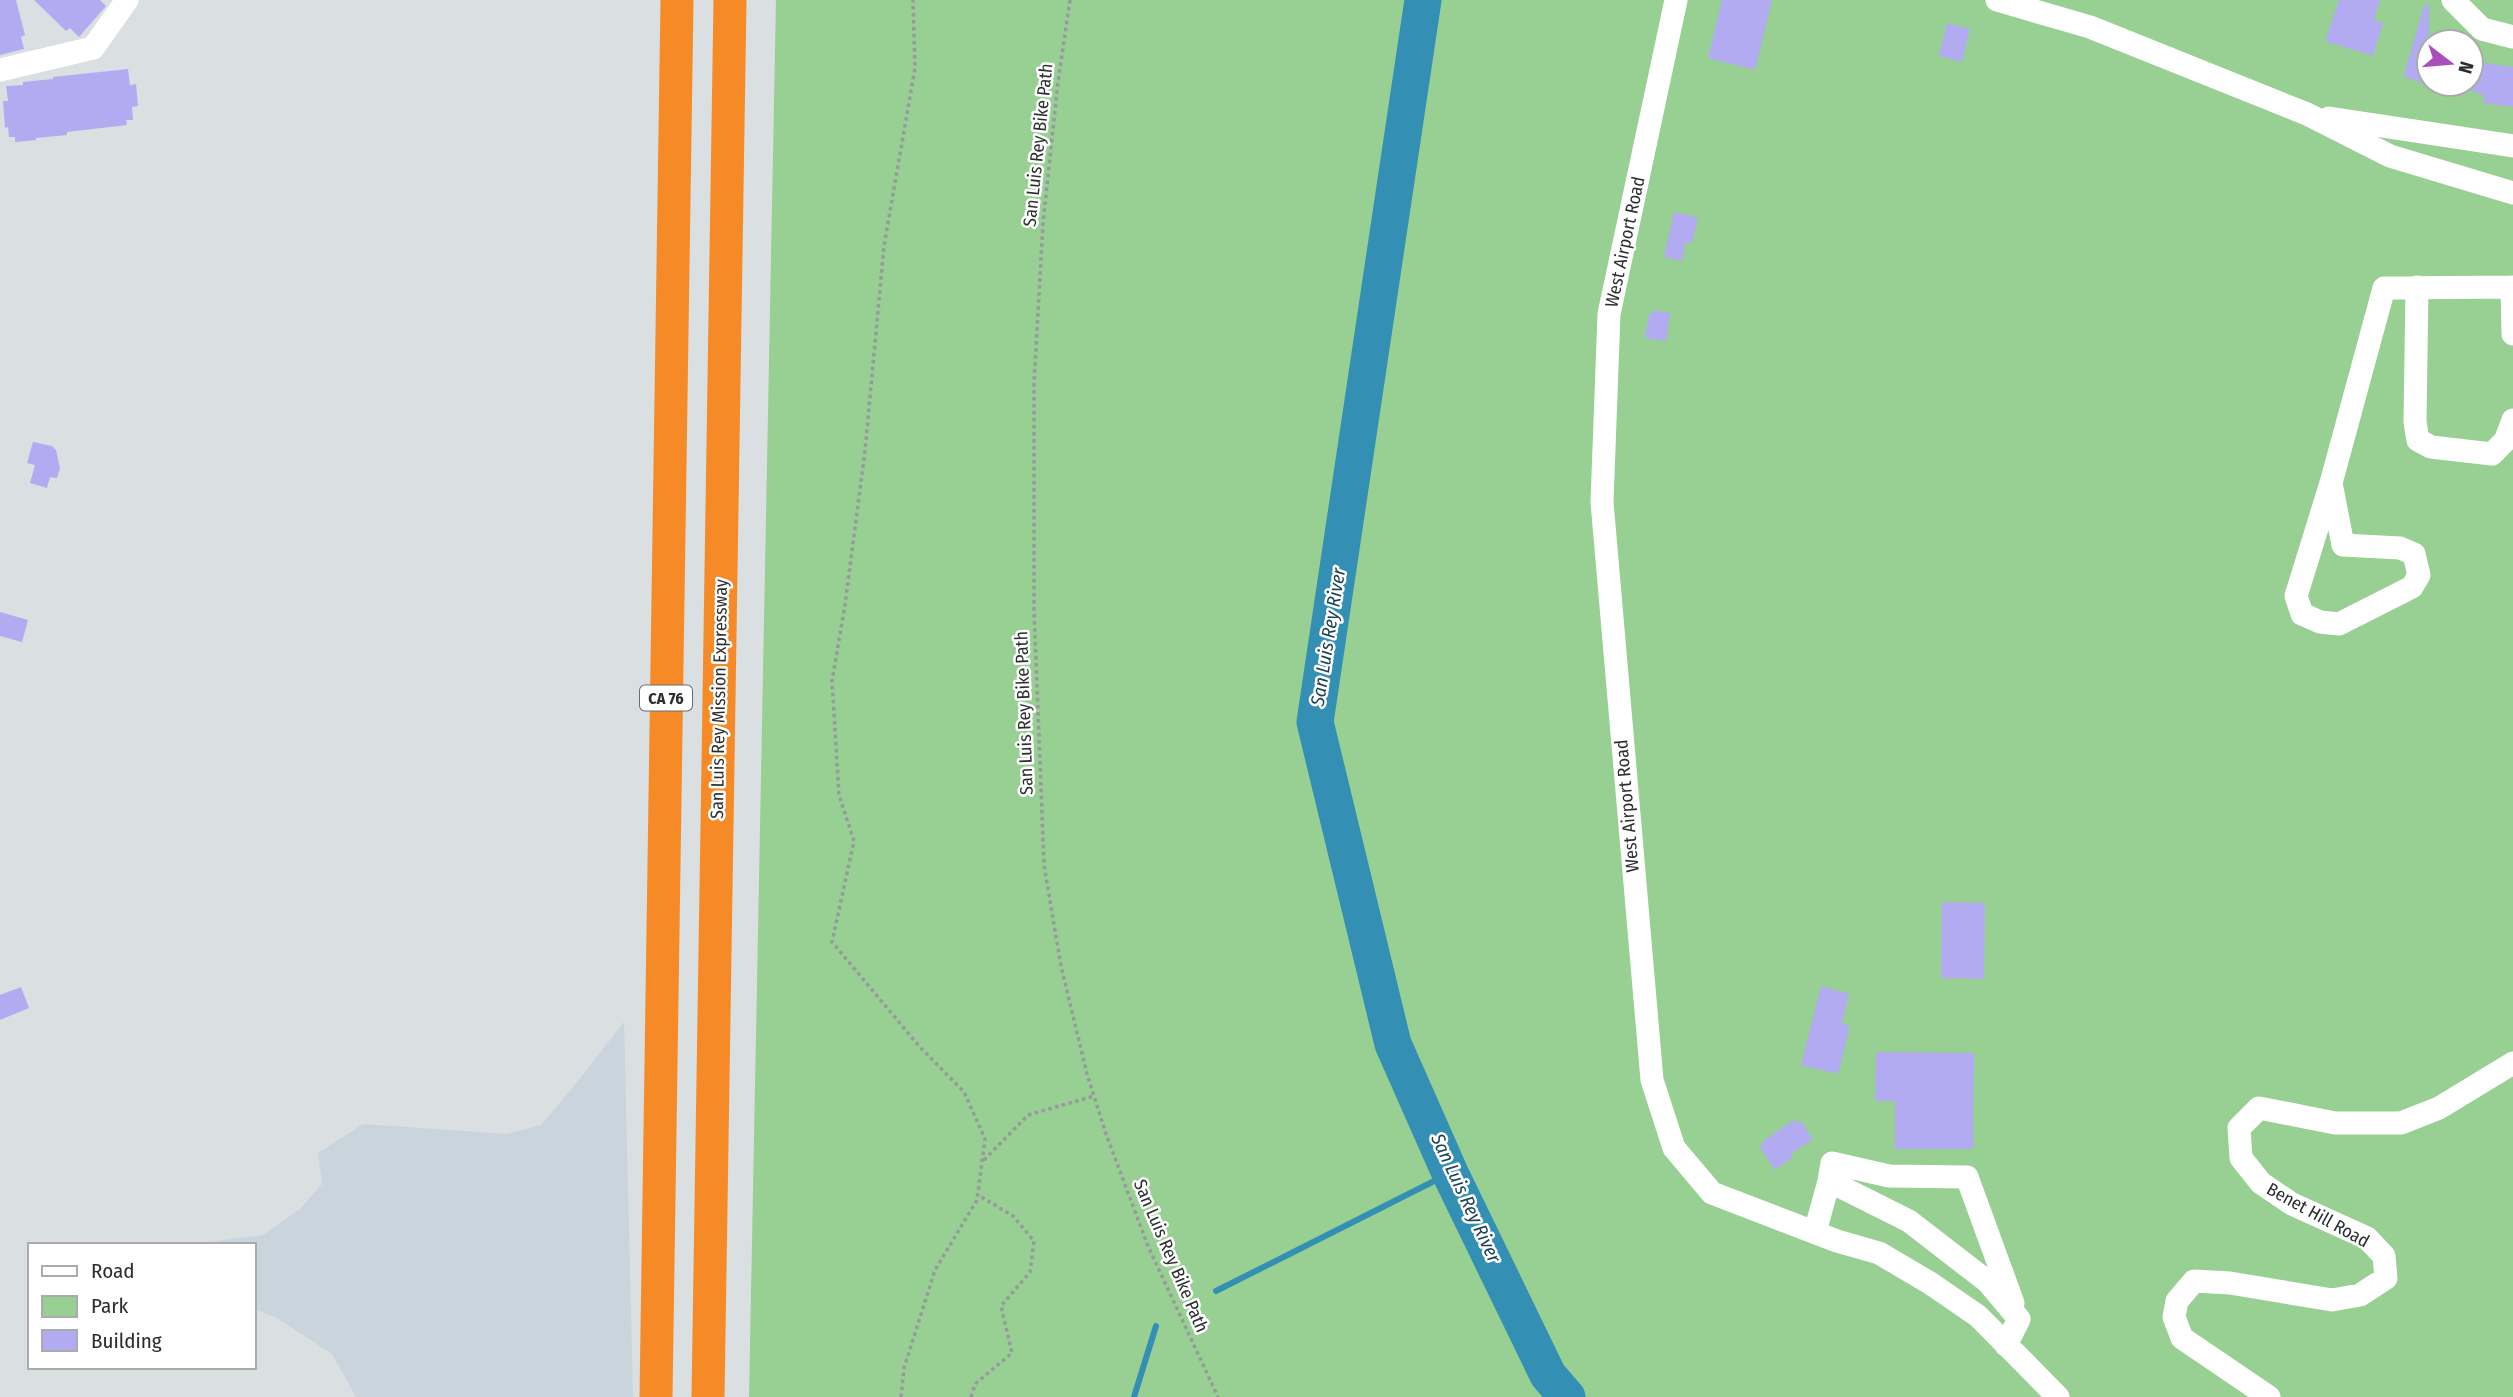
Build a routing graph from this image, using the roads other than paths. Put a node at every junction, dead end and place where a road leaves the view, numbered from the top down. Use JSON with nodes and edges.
{"nodes":[{"id":1,"x":127,"y":0,"type":"edge"},
{"id":2,"x":677,"y":0,"type":"edge"},
{"id":3,"x":730,"y":0,"type":"edge"},
{"id":4,"x":1676,"y":0,"type":"edge"},
{"id":5,"x":1997,"y":0,"type":"edge"},
{"id":6,"x":2453,"y":0,"type":"edge"},
{"id":7,"x":2022,"y":4,"type":"edge"},
{"id":8,"x":2513,"y":20,"type":"edge"},
{"id":9,"x":2481,"y":28,"type":"edge"},
{"id":10,"x":2485,"y":28,"type":"edge"},
{"id":11,"x":2485,"y":30,"type":"edge"},
{"id":12,"x":2513,"y":37,"type":"edge"},
{"id":13,"x":0,"y":70,"type":"edge"},
{"id":14,"x":2307,"y":114,"type":"junction"},
{"id":15,"x":2513,"y":146,"type":"edge"},
{"id":16,"x":2513,"y":193,"type":"edge"},
{"id":17,"x":2417,"y":287,"type":"junction"},
{"id":18,"x":2513,"y":287,"type":"edge"},
{"id":19,"x":2513,"y":334,"type":"edge"},
{"id":20,"x":2513,"y":420,"type":"edge"},
{"id":21,"x":2331,"y":483,"type":"junction"},
{"id":22,"x":2513,"y":1063,"type":"edge"},
{"id":23,"x":1829,"y":1181,"type":"junction"},
{"id":24,"x":1815,"y":1232,"type":"junction"},
{"id":25,"x":2019,"y":1319,"type":"junction"},
{"id":26,"x":2006,"y":1345,"type":"junction"},
{"id":27,"x":656,"y":1397,"type":"edge"},
{"id":28,"x":708,"y":1397,"type":"edge"},
{"id":29,"x":2058,"y":1397,"type":"edge"},
{"id":30,"x":2269,"y":1397,"type":"edge"}],
"edges":[{"from":1,"to":13,"type":"street"},
{"from":2,"to":27,"type":"highway","number":"CA 76"},
{"from":3,"to":28,"type":"highway","name":"San Luis Rey Mission Expressway"},
{"from":4,"to":24,"type":"street","name":"West Airport Road"},
{"from":5,"to":7,"type":"street"},
{"from":6,"to":9,"type":"street"},
{"from":7,"to":14,"type":"street"},
{"from":8,"to":10,"type":"street"},
{"from":11,"to":12,"type":"street"},
{"from":14,"to":15,"type":"street"},
{"from":14,"to":16,"type":"street"},
{"from":17,"to":18,"type":"street"},
{"from":17,"to":20,"type":"street"},
{"from":17,"to":21,"type":"street"},
{"from":18,"to":19,"type":"street"},
{"from":21,"to":21,"type":"street"},
{"from":22,"to":30,"type":"street","name":"Benet Hill Road"},
{"from":23,"to":24,"type":"street"},
{"from":23,"to":25,"type":"street"},
{"from":23,"to":25,"type":"street"},
{"from":24,"to":26,"type":"street","name":"West Airport Road"},
{"from":25,"to":26,"type":"street"},
{"from":26,"to":29,"type":"street","name":"West Airport Road"}]}
